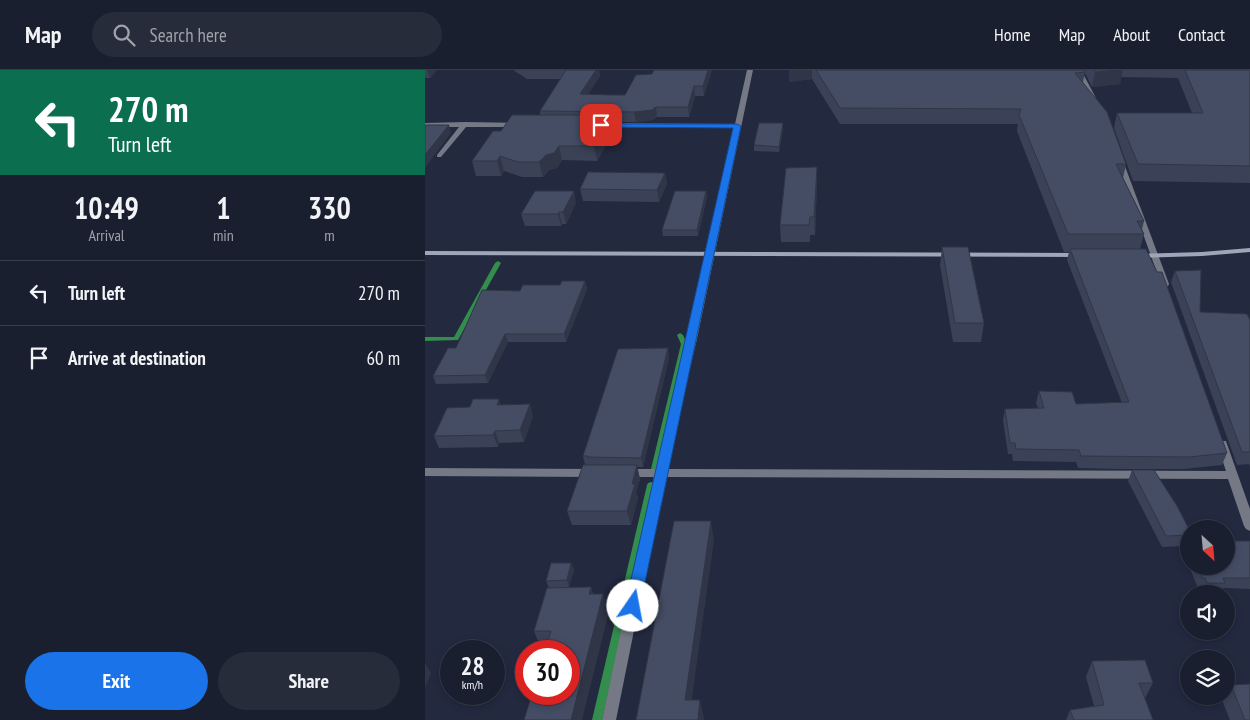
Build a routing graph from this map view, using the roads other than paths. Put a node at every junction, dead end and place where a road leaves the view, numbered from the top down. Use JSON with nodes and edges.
{"nodes":[{"id":1,"x":750,"y":70,"type":"edge"},
{"id":2,"x":1078,"y":70,"type":"edge"},
{"id":3,"x":1095,"y":102,"type":"edge"},
{"id":4,"x":465,"y":124,"type":"junction"},
{"id":5,"x":425,"y":125,"type":"edge"},
{"id":6,"x":523,"y":125,"type":"edge"},
{"id":7,"x":591,"y":125,"type":"edge"},
{"id":8,"x":737,"y":126,"type":"junction"},
{"id":9,"x":1118,"y":154,"type":"edge"},
{"id":10,"x":439,"y":156,"type":"dead end"},
{"id":11,"x":1250,"y":250,"type":"edge"},
{"id":12,"x":425,"y":253,"type":"edge"},
{"id":13,"x":709,"y":254,"type":"junction"},
{"id":14,"x":1085,"y":256,"type":"edge"},
{"id":15,"x":1125,"y":256,"type":"edge"},
{"id":16,"x":1155,"y":256,"type":"junction"},
{"id":17,"x":1168,"y":292,"type":"edge"},
{"id":18,"x":1220,"y":438,"type":"edge"},
{"id":19,"x":425,"y":472,"type":"edge"},
{"id":20,"x":660,"y":473,"type":"junction"},
{"id":21,"x":1232,"y":475,"type":"junction"},
{"id":22,"x":1250,"y":526,"type":"edge"},
{"id":23,"x":609,"y":720,"type":"edge"}],
"edges":[{"from":1,"to":8,"type":"street"},
{"from":2,"to":3,"type":"street"},
{"from":4,"to":5,"type":"street"},
{"from":4,"to":6,"type":"street"},
{"from":4,"to":10,"type":"street"},
{"from":7,"to":8,"type":"street"},
{"from":8,"to":13,"type":"street"},
{"from":9,"to":16,"type":"street"},
{"from":11,"to":16,"type":"street"},
{"from":12,"to":13,"type":"street"},
{"from":13,"to":14,"type":"street"},
{"from":13,"to":20,"type":"street"},
{"from":15,"to":16,"type":"street"},
{"from":16,"to":17,"type":"street"},
{"from":18,"to":21,"type":"street"},
{"from":19,"to":20,"type":"street"},
{"from":20,"to":21,"type":"street"},
{"from":20,"to":23,"type":"street"},
{"from":21,"to":22,"type":"street"}]}
